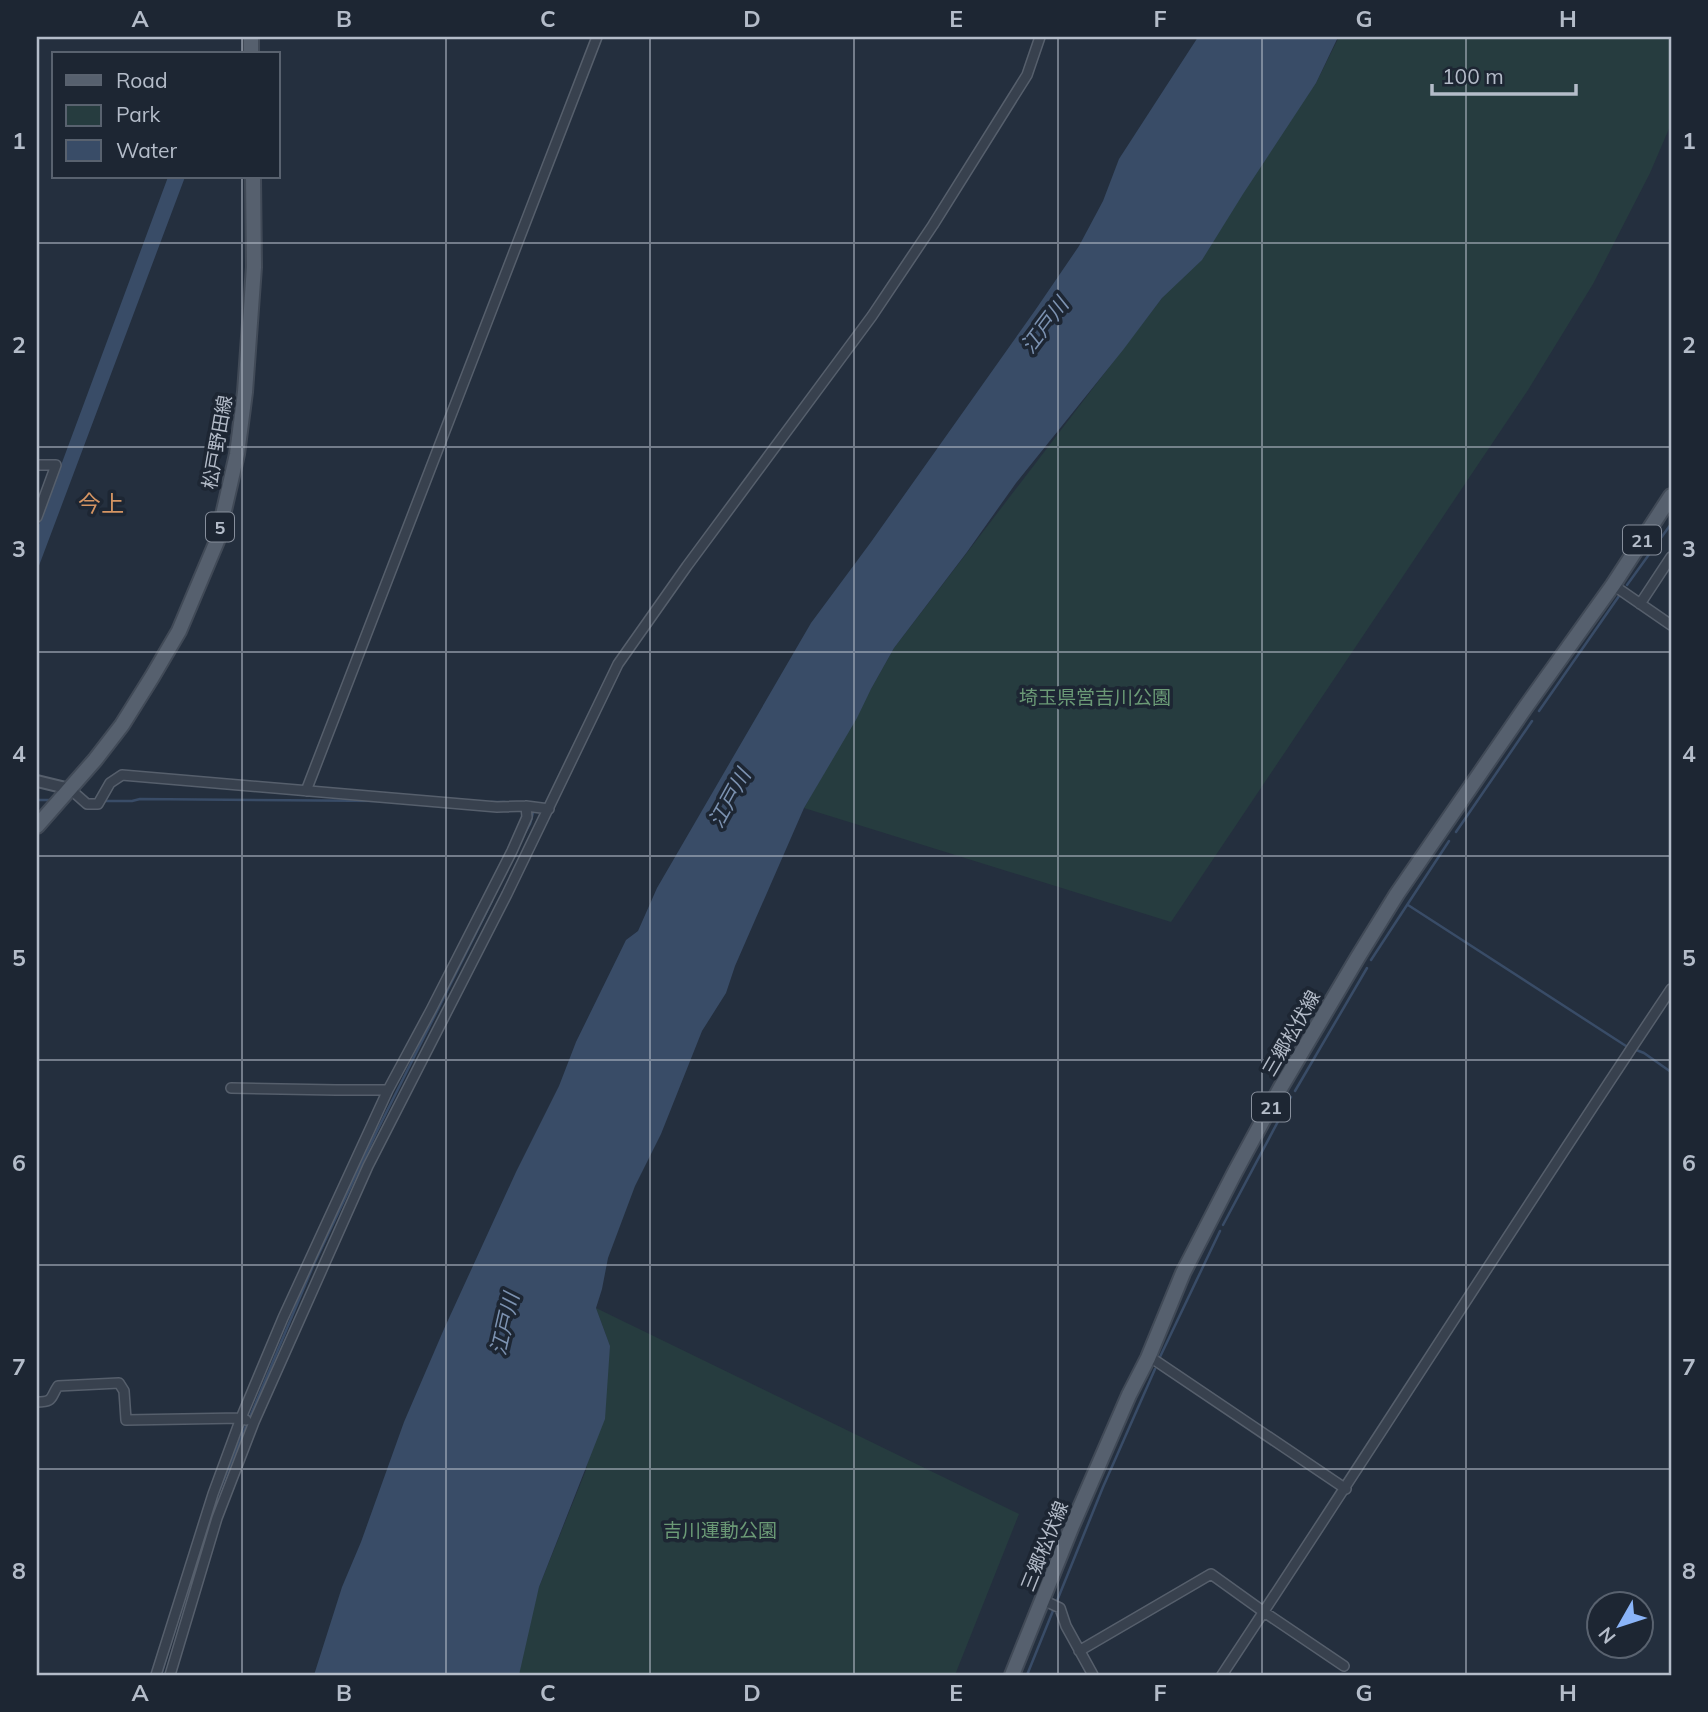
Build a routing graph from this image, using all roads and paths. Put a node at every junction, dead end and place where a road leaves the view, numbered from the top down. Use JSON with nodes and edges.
{"nodes":[{"id":1,"x":597,"y":37,"type":"edge"},
{"id":2,"x":1040,"y":37,"type":"edge"},
{"id":3,"x":253,"y":178,"type":"edge"},
{"id":4,"x":37,"y":465,"type":"edge"},
{"id":5,"x":1671,"y":496,"type":"edge"},
{"id":6,"x":37,"y":517,"type":"edge"},
{"id":7,"x":1671,"y":557,"type":"edge"},
{"id":8,"x":1613,"y":585,"type":"junction"},
{"id":9,"x":1640,"y":604,"type":"junction"},
{"id":10,"x":1671,"y":625,"type":"edge"},
{"id":11,"x":37,"y":781,"type":"edge"},
{"id":12,"x":70,"y":789,"type":"junction"},
{"id":13,"x":306,"y":790,"type":"junction"},
{"id":14,"x":526,"y":806,"type":"junction"},
{"id":15,"x":549,"y":809,"type":"junction"},
{"id":16,"x":37,"y":826,"type":"edge"},
{"id":17,"x":1671,"y":989,"type":"edge"},
{"id":18,"x":230,"y":1088,"type":"dead end"},
{"id":19,"x":388,"y":1090,"type":"junction"},
{"id":20,"x":1148,"y":1358,"type":"junction"},
{"id":21,"x":37,"y":1402,"type":"edge"},
{"id":22,"x":241,"y":1418,"type":"junction"},
{"id":23,"x":254,"y":1422,"type":"junction"},
{"id":24,"x":1346,"y":1489,"type":"junction"},
{"id":25,"x":1046,"y":1601,"type":"junction"},
{"id":26,"x":1264,"y":1612,"type":"junction"},
{"id":27,"x":1079,"y":1651,"type":"junction"},
{"id":28,"x":1344,"y":1666,"type":"dead end"},
{"id":29,"x":156,"y":1675,"type":"edge"},
{"id":30,"x":170,"y":1675,"type":"edge"},
{"id":31,"x":1012,"y":1675,"type":"edge"},
{"id":32,"x":1093,"y":1675,"type":"edge"},
{"id":33,"x":1222,"y":1675,"type":"edge"}],
"edges":[{"from":1,"to":13,"type":"street"},
{"from":2,"to":15,"type":"street"},
{"from":3,"to":12,"type":"main road","name":"松戸野田線","number":"5"},
{"from":4,"to":6,"type":"street"},
{"from":5,"to":8,"type":"main road","name":"三郷松伏線","number":"21"},
{"from":7,"to":9,"type":"street"},
{"from":8,"to":9,"type":"street"},
{"from":8,"to":20,"type":"main road","name":"三郷松伏線","number":"21"},
{"from":9,"to":10,"type":"street"},
{"from":11,"to":12,"type":"street"},
{"from":12,"to":13,"type":"street"},
{"from":12,"to":16,"type":"main road","name":"松戸野田線","number":"5"},
{"from":13,"to":14,"type":"street"},
{"from":14,"to":15,"type":"street"},
{"from":14,"to":19,"type":"street"},
{"from":15,"to":23,"type":"street"},
{"from":17,"to":24,"type":"street"},
{"from":18,"to":19,"type":"street"},
{"from":19,"to":22,"type":"street"},
{"from":20,"to":24,"type":"street"},
{"from":20,"to":25,"type":"main road","name":"三郷松伏線","number":"21"},
{"from":21,"to":22,"type":"street"},
{"from":22,"to":23,"type":"street"},
{"from":22,"to":29,"type":"street"},
{"from":23,"to":30,"type":"street"},
{"from":24,"to":26,"type":"street"},
{"from":25,"to":27,"type":"street"},
{"from":25,"to":31,"type":"main road","name":"三郷松伏線","number":"21"},
{"from":26,"to":27,"type":"street"},
{"from":26,"to":28,"type":"street"},
{"from":26,"to":33,"type":"street"},
{"from":27,"to":32,"type":"street"}]}
